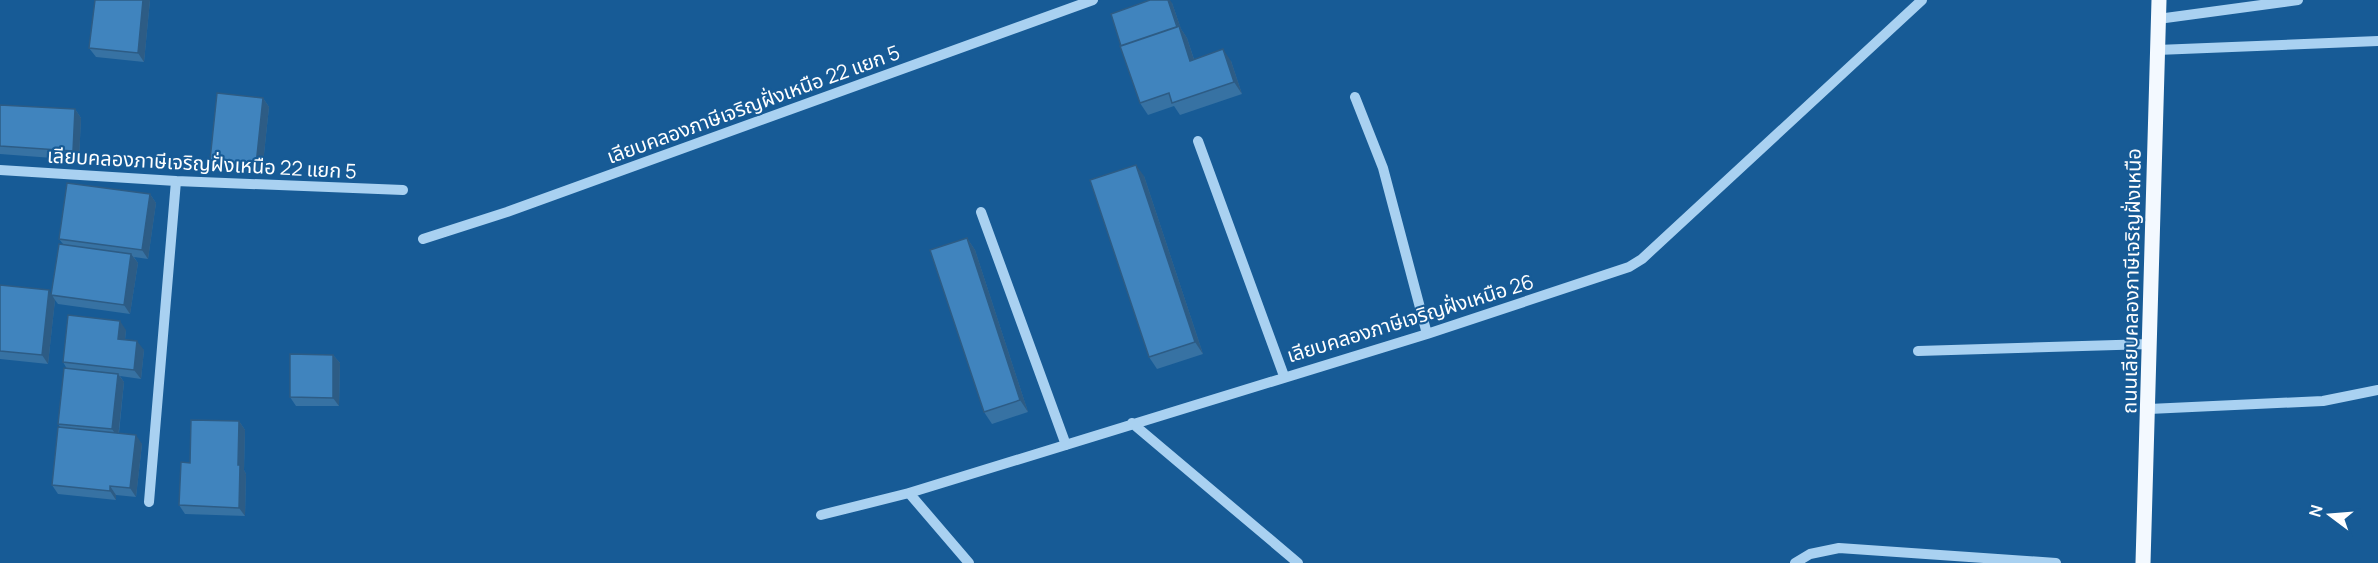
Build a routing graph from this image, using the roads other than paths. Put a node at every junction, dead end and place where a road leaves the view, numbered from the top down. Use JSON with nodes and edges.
{"nodes":[{"id":1,"x":1093,"y":0,"type":"edge"},
{"id":2,"x":1922,"y":0,"type":"edge"},
{"id":3,"x":2159,"y":0,"type":"edge"},
{"id":4,"x":2298,"y":0,"type":"edge"},
{"id":5,"x":2158,"y":20,"type":"junction"},
{"id":6,"x":2378,"y":41,"type":"edge"},
{"id":7,"x":2157,"y":50,"type":"junction"},
{"id":8,"x":1355,"y":97,"type":"dead end"},
{"id":9,"x":1198,"y":141,"type":"dead end"},
{"id":10,"x":0,"y":170,"type":"edge"},
{"id":11,"x":176,"y":181,"type":"junction"},
{"id":12,"x":403,"y":190,"type":"dead end"},
{"id":13,"x":981,"y":212,"type":"dead end"},
{"id":14,"x":423,"y":239,"type":"dead end"},
{"id":15,"x":1427,"y":334,"type":"junction"},
{"id":16,"x":2150,"y":344,"type":"junction"},
{"id":17,"x":1918,"y":351,"type":"dead end"},
{"id":18,"x":1284,"y":376,"type":"junction"},
{"id":19,"x":2378,"y":390,"type":"edge"},
{"id":20,"x":2149,"y":409,"type":"junction"},
{"id":21,"x":1132,"y":423,"type":"junction"},
{"id":22,"x":1066,"y":446,"type":"junction"},
{"id":23,"x":909,"y":493,"type":"junction"},
{"id":24,"x":149,"y":502,"type":"dead end"},
{"id":25,"x":821,"y":515,"type":"dead end"},
{"id":26,"x":969,"y":563,"type":"edge"},
{"id":27,"x":1298,"y":563,"type":"edge"},
{"id":28,"x":1795,"y":563,"type":"edge"},
{"id":29,"x":2056,"y":563,"type":"edge"},
{"id":30,"x":2143,"y":563,"type":"edge"}],
"edges":[{"from":1,"to":14,"type":"street","name":"เลียบคลองภาษีเจริญฝั่งเหนือ 22 แยก 5"},
{"from":2,"to":15,"type":"street","name":"เลียบคลองภาษีเจริญฝั่งเหนือ 26"},
{"from":3,"to":5,"type":"main road","name":"ถนนเลียบคลองภาษีเจริญฝั่งเหนือ"},
{"from":4,"to":5,"type":"street"},
{"from":5,"to":7,"type":"main road","name":"ถนนเลียบคลองภาษีเจริญฝั่งเหนือ"},
{"from":6,"to":7,"type":"street"},
{"from":7,"to":16,"type":"main road","name":"ถนนเลียบคลองภาษีเจริญฝั่งเหนือ"},
{"from":8,"to":15,"type":"street"},
{"from":9,"to":18,"type":"street"},
{"from":10,"to":11,"type":"street","name":"เลียบคลองภาษีเจริญฝั่งเหนือ 22 แยก 5"},
{"from":11,"to":12,"type":"street","name":"เลียบคลองภาษีเจริญฝั่งเหนือ 22 แยก 5"},
{"from":11,"to":24,"type":"street"},
{"from":13,"to":22,"type":"street"},
{"from":15,"to":18,"type":"street","name":"เลียบคลองภาษีเจริญฝั่งเหนือ 26"},
{"from":16,"to":17,"type":"street"},
{"from":16,"to":20,"type":"main road","name":"ถนนเลียบคลองภาษีเจริญฝั่งเหนือ"},
{"from":18,"to":21,"type":"street","name":"เลียบคลองภาษีเจริญฝั่งเหนือ 26"},
{"from":19,"to":20,"type":"street"},
{"from":20,"to":30,"type":"main road","name":"ถนนเลียบคลองภาษีเจริญฝั่งเหนือ"},
{"from":21,"to":22,"type":"street","name":"เลียบคลองภาษีเจริญฝั่งเหนือ 26"},
{"from":21,"to":27,"type":"street"},
{"from":22,"to":23,"type":"street","name":"เลียบคลองภาษีเจริญฝั่งเหนือ 26"},
{"from":23,"to":25,"type":"street","name":"เลียบคลองภาษีเจริญฝั่งเหนือ 26"},
{"from":23,"to":26,"type":"street"},
{"from":28,"to":29,"type":"street"}]}
